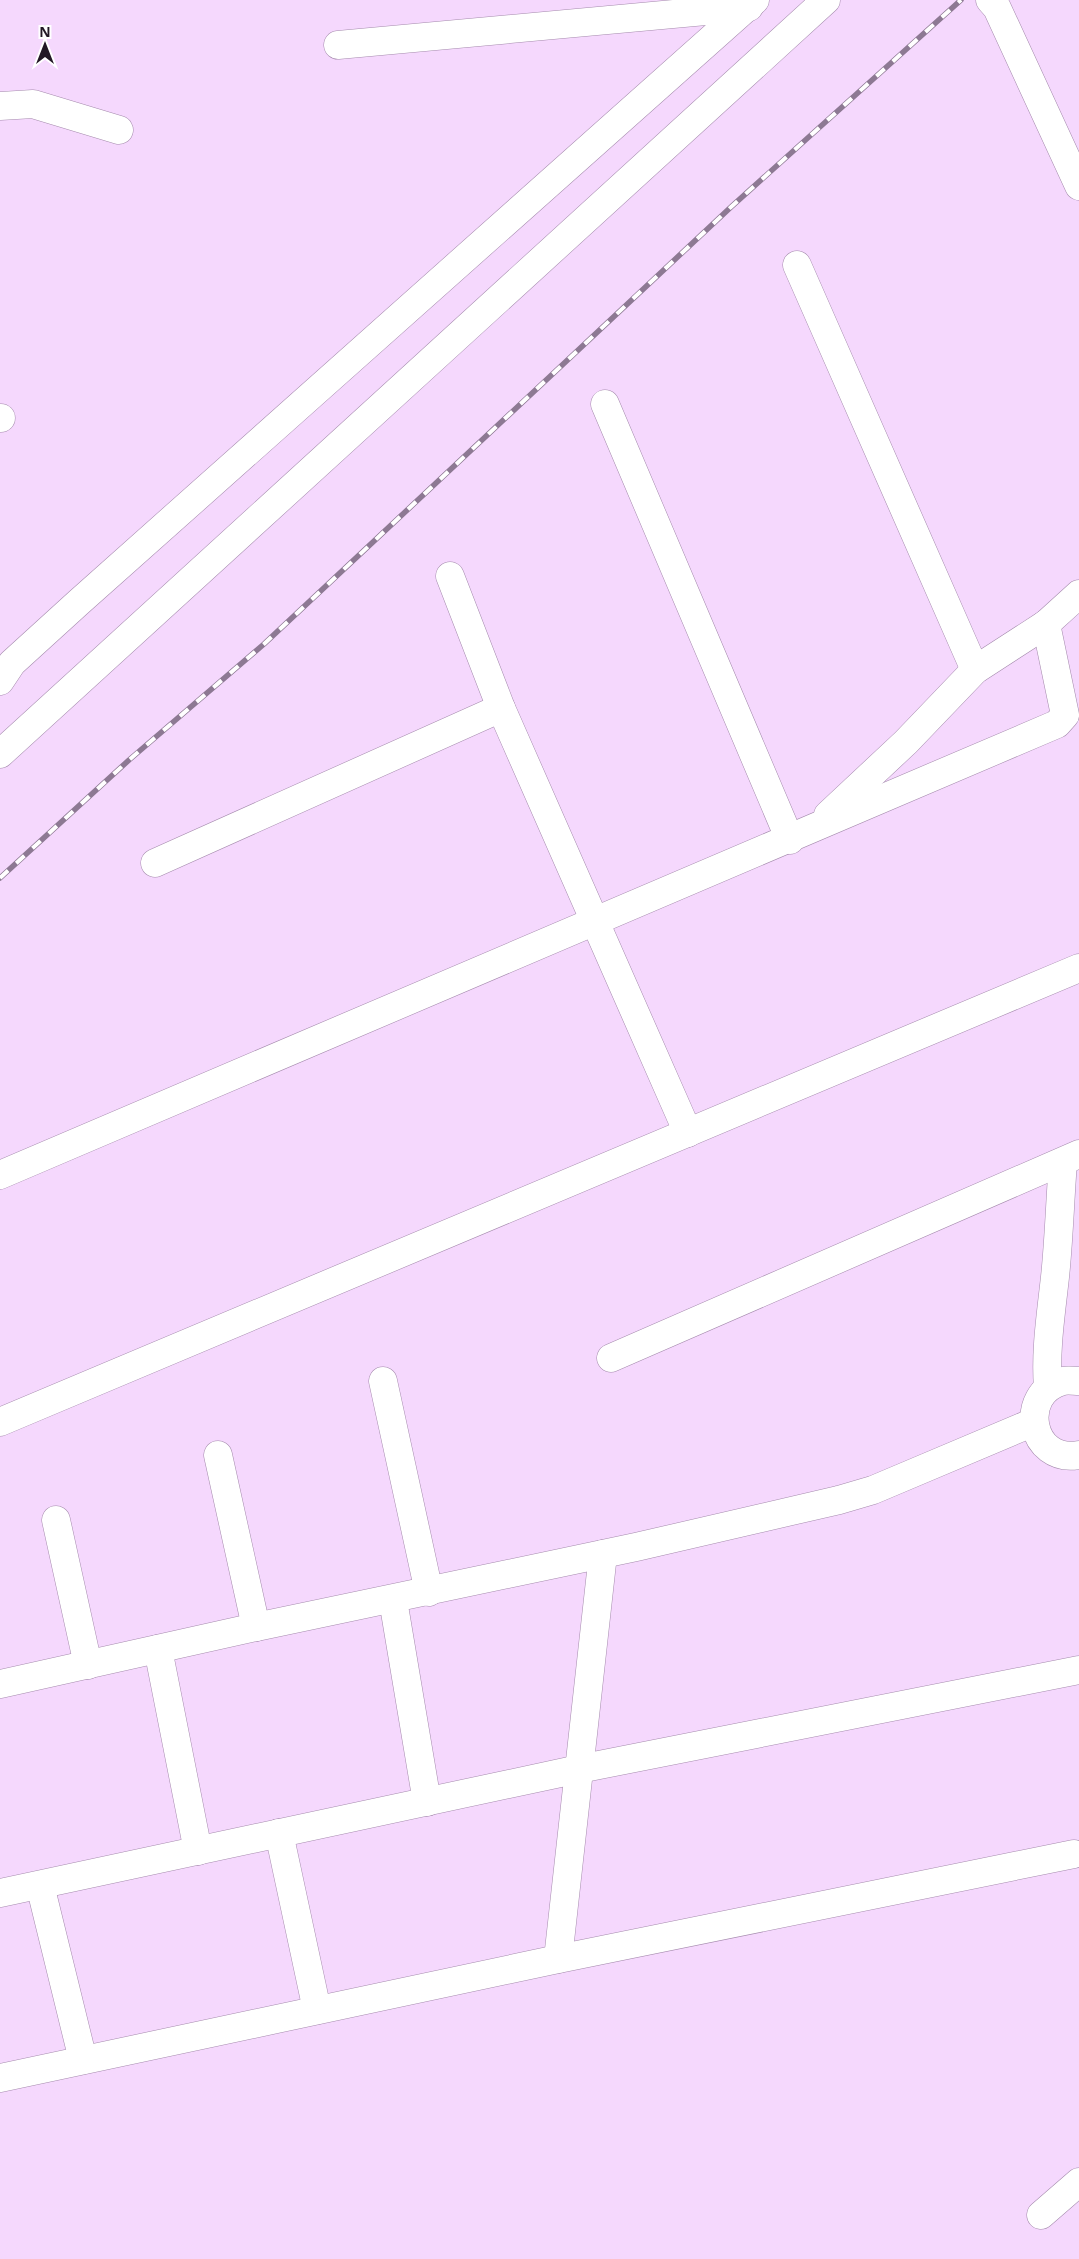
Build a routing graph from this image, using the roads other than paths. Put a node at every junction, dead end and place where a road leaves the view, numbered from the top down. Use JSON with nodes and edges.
{"nodes":[{"id":1,"x":826,"y":0,"type":"edge"},
{"id":2,"x":752,"y":3,"type":"edge"},
{"id":3,"x":999,"y":3,"type":"edge"},
{"id":4,"x":338,"y":45,"type":"dead end"},
{"id":5,"x":0,"y":106,"type":"edge"},
{"id":6,"x":119,"y":130,"type":"dead end"},
{"id":7,"x":1079,"y":186,"type":"edge"},
{"id":8,"x":797,"y":265,"type":"dead end"},
{"id":9,"x":605,"y":404,"type":"dead end"},
{"id":10,"x":450,"y":576,"type":"dead end"},
{"id":11,"x":1079,"y":594,"type":"edge"},
{"id":12,"x":1046,"y":624,"type":"junction"},
{"id":13,"x":4,"y":668,"type":"edge"},
{"id":14,"x":975,"y":670,"type":"junction"},
{"id":15,"x":501,"y":708,"type":"junction"},
{"id":16,"x":0,"y":754,"type":"edge"},
{"id":17,"x":801,"y":834,"type":"junction"},
{"id":18,"x":155,"y":863,"type":"dead end"},
{"id":19,"x":596,"y":922,"type":"junction"},
{"id":20,"x":1079,"y":968,"type":"edge"},
{"id":21,"x":688,"y":1134,"type":"junction"},
{"id":22,"x":1071,"y":1158,"type":"edge"},
{"id":23,"x":0,"y":1175,"type":"edge"},
{"id":24,"x":611,"y":1358,"type":"dead end"},
{"id":25,"x":382,"y":1381,"type":"dead end"},
{"id":26,"x":1079,"y":1381,"type":"edge"},
{"id":27,"x":1048,"y":1388,"type":"junction"},
{"id":28,"x":0,"y":1422,"type":"edge"},
{"id":29,"x":1034,"y":1422,"type":"junction"},
{"id":30,"x":218,"y":1455,"type":"dead end"},
{"id":31,"x":1079,"y":1456,"type":"edge"},
{"id":32,"x":56,"y":1520,"type":"dead end"},
{"id":33,"x":603,"y":1554,"type":"junction"},
{"id":34,"x":429,"y":1592,"type":"junction"},
{"id":35,"x":392,"y":1600,"type":"junction"},
{"id":36,"x":256,"y":1628,"type":"junction"},
{"id":37,"x":158,"y":1649,"type":"junction"},
{"id":38,"x":88,"y":1665,"type":"junction"},
{"id":39,"x":1079,"y":1670,"type":"edge"},
{"id":40,"x":0,"y":1684,"type":"edge"},
{"id":41,"x":579,"y":1769,"type":"junction"},
{"id":42,"x":427,"y":1802,"type":"junction"},
{"id":43,"x":279,"y":1833,"type":"junction"},
{"id":44,"x":198,"y":1851,"type":"junction"},
{"id":45,"x":1074,"y":1854,"type":"dead end"},
{"id":46,"x":40,"y":1885,"type":"junction"},
{"id":47,"x":0,"y":1893,"type":"edge"},
{"id":48,"x":558,"y":1959,"type":"junction"},
{"id":49,"x":317,"y":2010,"type":"junction"},
{"id":50,"x":83,"y":2060,"type":"junction"},
{"id":51,"x":0,"y":2078,"type":"edge"},
{"id":52,"x":1079,"y":2182,"type":"edge"},
{"id":53,"x":1041,"y":2215,"type":"dead end"}],
"edges":[{"from":1,"to":16,"type":"street"},
{"from":2,"to":4,"type":"street"},
{"from":2,"to":13,"type":"street"},
{"from":3,"to":7,"type":"street"},
{"from":5,"to":6,"type":"street"},
{"from":8,"to":14,"type":"street"},
{"from":9,"to":17,"type":"street"},
{"from":10,"to":15,"type":"street"},
{"from":11,"to":12,"type":"street"},
{"from":12,"to":14,"type":"street"},
{"from":12,"to":17,"type":"street"},
{"from":14,"to":17,"type":"street"},
{"from":15,"to":18,"type":"street"},
{"from":15,"to":19,"type":"street"},
{"from":17,"to":19,"type":"street"},
{"from":19,"to":21,"type":"street"},
{"from":19,"to":23,"type":"street"},
{"from":20,"to":21,"type":"street"},
{"from":21,"to":28,"type":"street"},
{"from":22,"to":24,"type":"street"},
{"from":22,"to":27,"type":"street"},
{"from":25,"to":34,"type":"street"},
{"from":26,"to":27,"type":"street"},
{"from":27,"to":29,"type":"street"},
{"from":29,"to":31,"type":"street"},
{"from":29,"to":33,"type":"street"},
{"from":30,"to":36,"type":"street"},
{"from":32,"to":38,"type":"street"},
{"from":33,"to":34,"type":"street"},
{"from":33,"to":41,"type":"street"},
{"from":34,"to":35,"type":"street"},
{"from":35,"to":36,"type":"street"},
{"from":35,"to":42,"type":"street"},
{"from":36,"to":37,"type":"street"},
{"from":37,"to":38,"type":"street"},
{"from":37,"to":44,"type":"street"},
{"from":38,"to":40,"type":"street"},
{"from":39,"to":41,"type":"street"},
{"from":41,"to":42,"type":"street"},
{"from":41,"to":48,"type":"street"},
{"from":42,"to":43,"type":"street"},
{"from":43,"to":44,"type":"street"},
{"from":43,"to":49,"type":"street"},
{"from":44,"to":46,"type":"street"},
{"from":45,"to":48,"type":"street"},
{"from":46,"to":47,"type":"street"},
{"from":46,"to":50,"type":"street"},
{"from":48,"to":49,"type":"street"},
{"from":49,"to":50,"type":"street"},
{"from":50,"to":51,"type":"street"},
{"from":52,"to":53,"type":"street"}]}
